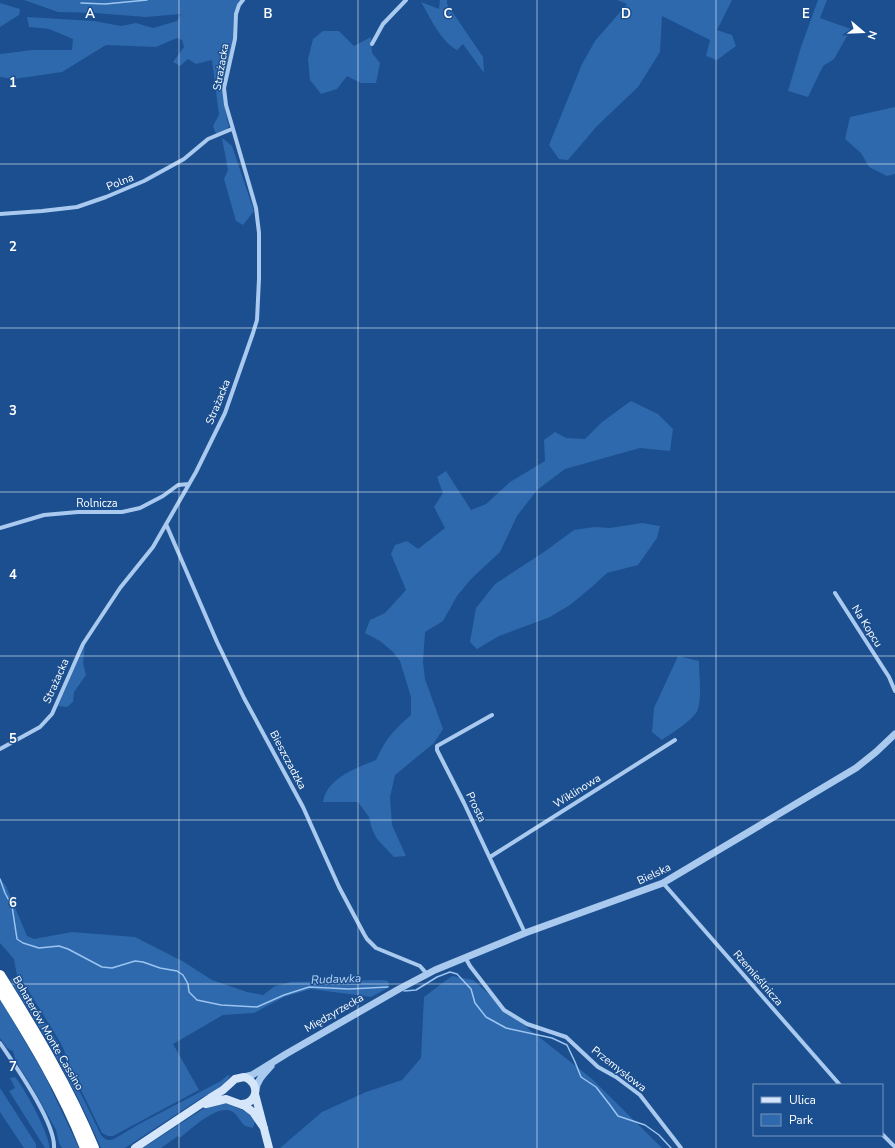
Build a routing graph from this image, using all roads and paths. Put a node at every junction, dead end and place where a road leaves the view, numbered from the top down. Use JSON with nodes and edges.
{"nodes":[{"id":1,"x":243,"y":0,"type":"edge"},
{"id":2,"x":406,"y":0,"type":"edge"},
{"id":3,"x":372,"y":44,"type":"dead end"},
{"id":4,"x":232,"y":129,"type":"junction"},
{"id":5,"x":0,"y":214,"type":"edge"},
{"id":6,"x":189,"y":484,"type":"junction"},
{"id":7,"x":166,"y":524,"type":"junction"},
{"id":8,"x":0,"y":528,"type":"edge"},
{"id":9,"x":835,"y":593,"type":"dead end"},
{"id":10,"x":895,"y":691,"type":"edge"},
{"id":11,"x":492,"y":716,"type":"dead end"},
{"id":12,"x":895,"y":734,"type":"edge"},
{"id":13,"x":674,"y":740,"type":"dead end"},
{"id":14,"x":0,"y":749,"type":"edge"},
{"id":15,"x":490,"y":857,"type":"junction"},
{"id":16,"x":663,"y":883,"type":"junction"},
{"id":17,"x":525,"y":933,"type":"junction"},
{"id":18,"x":465,"y":957,"type":"junction"},
{"id":19,"x":427,"y":974,"type":"junction"},
{"id":20,"x":0,"y":975,"type":"edge"},
{"id":21,"x":399,"y":989,"type":"joint"},
{"id":22,"x":0,"y":990,"type":"edge"},
{"id":23,"x":0,"y":1043,"type":"edge"},
{"id":24,"x":280,"y":1057,"type":"junction"},
{"id":25,"x":244,"y":1077,"type":"junction"},
{"id":26,"x":231,"y":1083,"type":"junction"},
{"id":27,"x":839,"y":1084,"type":"edge"},
{"id":28,"x":256,"y":1092,"type":"junction"},
{"id":29,"x":237,"y":1103,"type":"junction"},
{"id":30,"x":196,"y":1108,"type":"junction"},
{"id":31,"x":264,"y":1128,"type":"junction"},
{"id":32,"x":883,"y":1135,"type":"edge"},
{"id":33,"x":895,"y":1147,"type":"edge"},
{"id":34,"x":54,"y":1148,"type":"edge"},
{"id":35,"x":85,"y":1148,"type":"edge"},
{"id":36,"x":94,"y":1148,"type":"edge"},
{"id":37,"x":135,"y":1148,"type":"edge"},
{"id":38,"x":269,"y":1148,"type":"edge"},
{"id":39,"x":681,"y":1148,"type":"edge"}],
"edges":[{"from":1,"to":4,"type":"street","name":"Strażacka"},
{"from":2,"to":3,"type":"street"},
{"from":4,"to":5,"type":"street","name":"Polna"},
{"from":4,"to":6,"type":"street","name":"Strażacka"},
{"from":6,"to":7,"type":"street","name":"Strażacka"},
{"from":6,"to":8,"type":"street","name":"Rolnicza"},
{"from":7,"to":14,"type":"street","name":"Strażacka"},
{"from":7,"to":19,"type":"street","name":"Bieszczadzka"},
{"from":9,"to":10,"type":"street","name":"Na Kopcu"},
{"from":11,"to":15,"type":"street","name":"Prosta"},
{"from":12,"to":16,"type":"street","name":"Bielska"},
{"from":13,"to":15,"type":"street","name":"Wiklinowa"},
{"from":15,"to":17,"type":"street","name":"Prosta"},
{"from":16,"to":17,"type":"street","name":"Bielska"},
{"from":16,"to":27,"type":"street","name":"Rzemieślnicza"},
{"from":17,"to":18,"type":"street","name":"Bielska"},
{"from":18,"to":19,"type":"street","name":"Bielska"},
{"from":18,"to":39,"type":"street","name":"Przemysłowa"},
{"from":19,"to":21,"type":"street","name":"Bielska"},
{"from":20,"to":36,"type":"highway","name":"Bohaterów Monte Cassino"},
{"from":21,"to":24,"type":"street","name":"Międzyrzecka"},
{"from":22,"to":35,"type":"highway","name":"Bohaterów Monte Cassino"},
{"from":23,"to":34,"type":"street"},
{"from":24,"to":25,"type":"street","name":"Międzyrzecka"},
{"from":24,"to":28,"type":"street","name":"Międzyrzecka"},
{"from":25,"to":26,"type":"main road"},
{"from":25,"to":28,"type":"main road"},
{"from":26,"to":29,"type":"main road"},
{"from":26,"to":30,"type":"main road"},
{"from":28,"to":29,"type":"main road"},
{"from":28,"to":31,"type":"main road"},
{"from":29,"to":30,"type":"main road"},
{"from":29,"to":31,"type":"main road"},
{"from":30,"to":37,"type":"main road"},
{"from":31,"to":38,"type":"main road"},
{"from":32,"to":33,"type":"street"}]}
